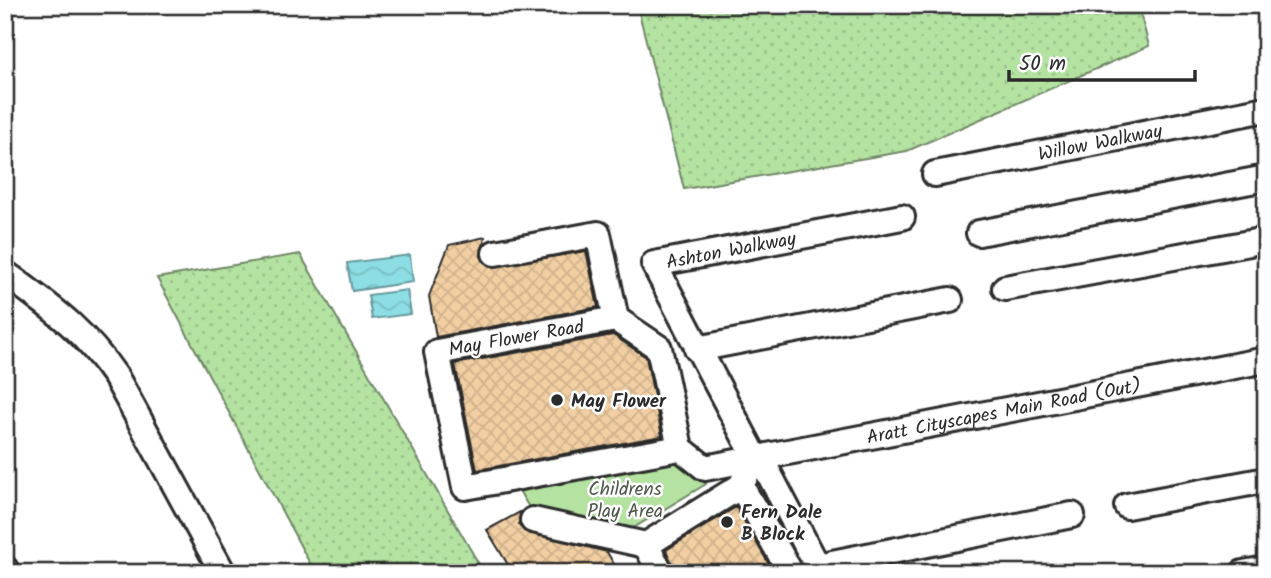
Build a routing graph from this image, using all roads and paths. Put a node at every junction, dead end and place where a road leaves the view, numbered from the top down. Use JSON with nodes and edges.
{"nodes":[{"id":1,"x":1266,"y":110,"type":"edge"},
{"id":2,"x":935,"y":174,"type":"dead end"},
{"id":3,"x":1266,"y":178,"type":"edge"},
{"id":4,"x":902,"y":217,"type":"dead end"},
{"id":5,"x":979,"y":233,"type":"dead end"},
{"id":6,"x":1266,"y":240,"type":"edge"},
{"id":7,"x":495,"y":253,"type":"dead end"},
{"id":8,"x":5,"y":273,"type":"edge"},
{"id":9,"x":1005,"y":288,"type":"dead end"},
{"id":10,"x":950,"y":300,"type":"dead end"},
{"id":11,"x":616,"y":318,"type":"junction"},
{"id":12,"x":697,"y":349,"type":"junction"},
{"id":13,"x":1266,"y":360,"type":"edge"},
{"id":14,"x":1266,"y":374,"type":"edge"},
{"id":15,"x":680,"y":448,"type":"junction"},
{"id":16,"x":751,"y":469,"type":"junction"},
{"id":17,"x":1266,"y":480,"type":"edge"},
{"id":18,"x":1127,"y":506,"type":"dead end"},
{"id":19,"x":1072,"y":515,"type":"dead end"},
{"id":20,"x":533,"y":520,"type":"dead end"},
{"id":21,"x":646,"y":545,"type":"junction"},
{"id":22,"x":819,"y":569,"type":"edge"},
{"id":23,"x":1266,"y":569,"type":"edge"},
{"id":24,"x":223,"y":573,"type":"edge"},
{"id":25,"x":644,"y":573,"type":"edge"},
{"id":26,"x":661,"y":573,"type":"edge"},
{"id":27,"x":791,"y":573,"type":"edge"},
{"id":28,"x":1243,"y":573,"type":"edge"}],
"edges":[{"from":1,"to":2,"type":"street","name":"Willow Walkway"},
{"from":3,"to":5,"type":"street"},
{"from":4,"to":12,"type":"street","name":"Ashton Walkway"},
{"from":6,"to":9,"type":"street"},
{"from":7,"to":11,"type":"street"},
{"from":8,"to":24,"type":"street"},
{"from":10,"to":12,"type":"street"},
{"from":11,"to":15,"type":"street"},
{"from":11,"to":15,"type":"street","name":"May Flower Road"},
{"from":12,"to":16,"type":"street","name":"Ashton Walkway"},
{"from":13,"to":16,"type":"street","name":"Aratt Cityscapes Main Road (Out)"},
{"from":14,"to":16,"type":"street"},
{"from":15,"to":16,"type":"street"},
{"from":16,"to":21,"type":"street"},
{"from":16,"to":22,"type":"street"},
{"from":16,"to":27,"type":"street"},
{"from":17,"to":18,"type":"street"},
{"from":19,"to":22,"type":"street"},
{"from":20,"to":21,"type":"street"},
{"from":21,"to":25,"type":"street"},
{"from":21,"to":26,"type":"street"},
{"from":23,"to":28,"type":"street"}]}
